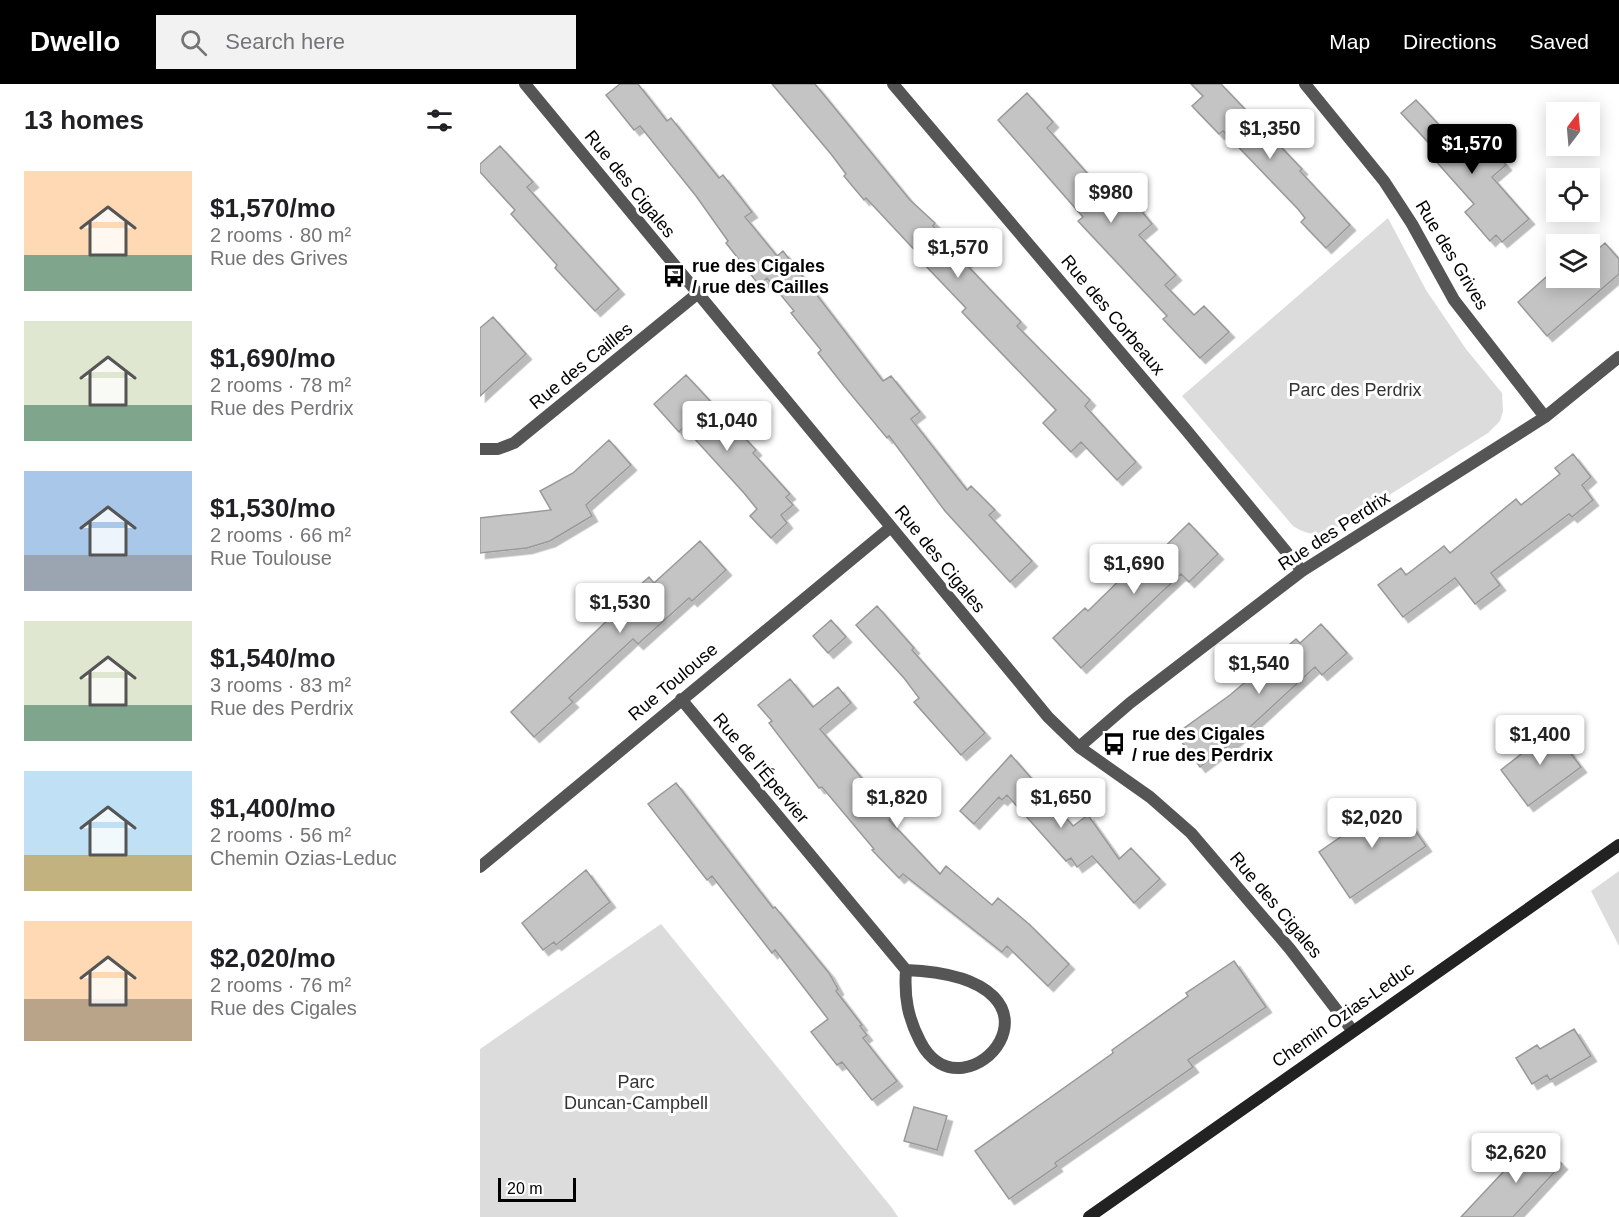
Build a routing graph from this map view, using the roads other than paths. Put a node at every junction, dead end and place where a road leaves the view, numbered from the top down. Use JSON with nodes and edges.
{"nodes":[{"id":1,"x":525,"y":84,"type":"edge"},
{"id":2,"x":893,"y":84,"type":"edge"},
{"id":3,"x":1305,"y":84,"type":"edge"},
{"id":4,"x":697,"y":294,"type":"junction"},
{"id":5,"x":1619,"y":357,"type":"edge"},
{"id":6,"x":1545,"y":417,"type":"junction"},
{"id":7,"x":480,"y":448,"type":"edge"},
{"id":8,"x":891,"y":527,"type":"junction"},
{"id":9,"x":1302,"y":571,"type":"junction"},
{"id":10,"x":681,"y":699,"type":"junction"},
{"id":11,"x":1079,"y":747,"type":"junction"},
{"id":12,"x":1619,"y":844,"type":"edge"},
{"id":13,"x":480,"y":867,"type":"edge"},
{"id":14,"x":906,"y":970,"type":"junction"},
{"id":15,"x":1352,"y":1030,"type":"junction"},
{"id":16,"x":1089,"y":1217,"type":"edge"}],
"edges":[{"from":1,"to":4,"type":"street","name":"Rue des Cigales"},
{"from":2,"to":9,"type":"street","name":"Rue des Corbeaux"},
{"from":3,"to":6,"type":"street","name":"Rue des Grives"},
{"from":4,"to":7,"type":"street","name":"Rue des Cailles"},
{"from":4,"to":8,"type":"street","name":"Rue des Cigales"},
{"from":5,"to":6,"type":"street","name":"Rue des Perdrix"},
{"from":6,"to":9,"type":"street","name":"Rue des Perdrix"},
{"from":8,"to":10,"type":"street","name":"Rue Toulouse"},
{"from":8,"to":11,"type":"street","name":"Rue des Cigales"},
{"from":9,"to":11,"type":"street","name":"Rue des Perdrix"},
{"from":10,"to":13,"type":"street","name":"Rue Toulouse"},
{"from":10,"to":14,"type":"street","name":"Rue de l'Épervier"},
{"from":11,"to":15,"type":"street","name":"Rue des Cigales"},
{"from":12,"to":15,"type":"street","name":"Chemin Ozias-Leduc"},
{"from":14,"to":14,"type":"street"},
{"from":15,"to":16,"type":"street","name":"Chemin Ozias-Leduc"}]}
